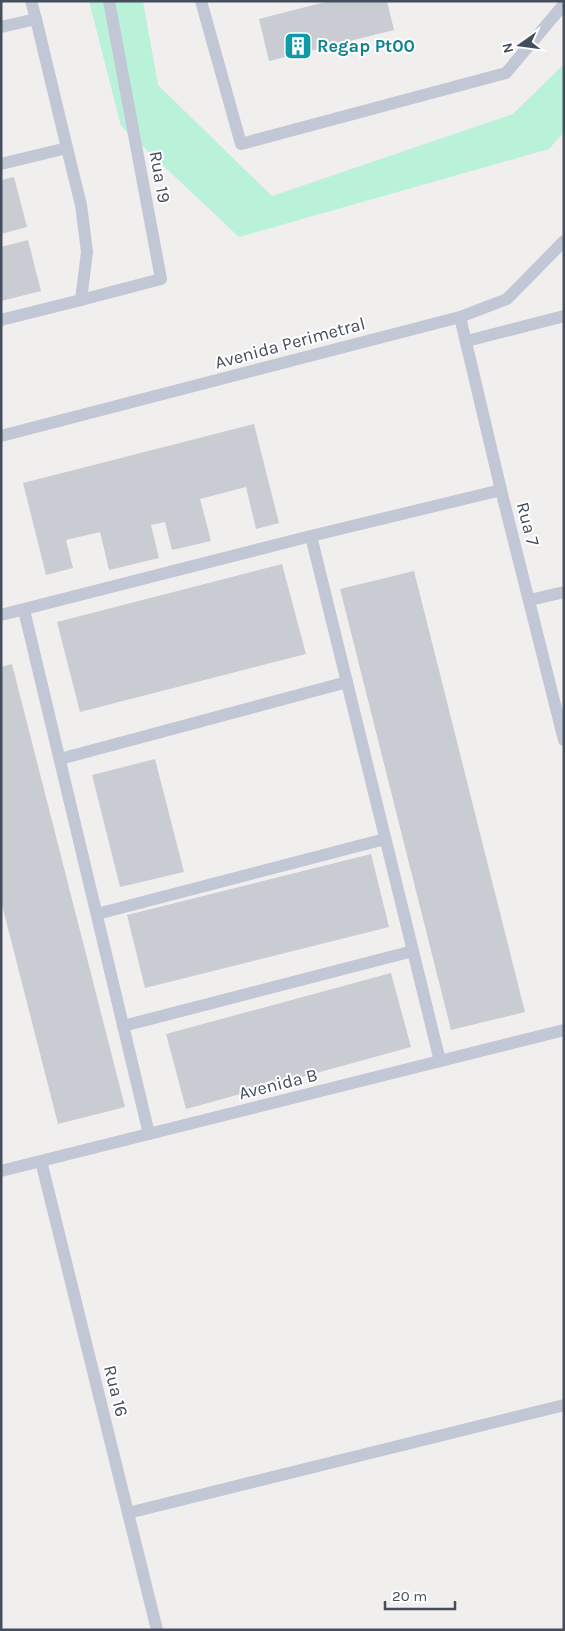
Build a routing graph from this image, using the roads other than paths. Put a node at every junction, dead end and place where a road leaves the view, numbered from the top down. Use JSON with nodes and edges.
{"nodes":[{"id":1,"x":31,"y":1,"type":"edge"},
{"id":2,"x":109,"y":1,"type":"edge"},
{"id":3,"x":201,"y":1,"type":"edge"},
{"id":4,"x":564,"y":4,"type":"edge"},
{"id":5,"x":36,"y":19,"type":"junction"},
{"id":6,"x":1,"y":27,"type":"edge"},
{"id":7,"x":67,"y":148,"type":"junction"},
{"id":8,"x":1,"y":164,"type":"edge"},
{"id":9,"x":564,"y":241,"type":"edge"},
{"id":10,"x":81,"y":300,"type":"junction"},
{"id":11,"x":564,"y":316,"type":"edge"},
{"id":12,"x":460,"y":317,"type":"junction"},
{"id":13,"x":1,"y":320,"type":"edge"},
{"id":14,"x":468,"y":341,"type":"junction"},
{"id":15,"x":1,"y":436,"type":"edge"},
{"id":16,"x":501,"y":490,"type":"junction"},
{"id":17,"x":311,"y":536,"type":"junction"},
{"id":18,"x":564,"y":592,"type":"edge"},
{"id":19,"x":530,"y":600,"type":"junction"},
{"id":20,"x":24,"y":610,"type":"junction"},
{"id":21,"x":1,"y":615,"type":"edge"},
{"id":22,"x":347,"y":682,"type":"junction"},
{"id":23,"x":564,"y":740,"type":"edge"},
{"id":24,"x":60,"y":759,"type":"junction"},
{"id":25,"x":385,"y":839,"type":"junction"},
{"id":26,"x":97,"y":914,"type":"junction"},
{"id":27,"x":413,"y":951,"type":"junction"},
{"id":28,"x":124,"y":1026,"type":"junction"},
{"id":29,"x":564,"y":1030,"type":"edge"},
{"id":30,"x":440,"y":1061,"type":"junction"},
{"id":31,"x":149,"y":1134,"type":"junction"},
{"id":32,"x":41,"y":1161,"type":"junction"},
{"id":33,"x":1,"y":1171,"type":"edge"},
{"id":34,"x":564,"y":1405,"type":"edge"},
{"id":35,"x":128,"y":1513,"type":"junction"},
{"id":36,"x":157,"y":1630,"type":"edge"}],
"edges":[{"from":1,"to":5,"type":"lane"},
{"from":2,"to":10,"type":"lane","name":"Rua 19"},
{"from":3,"to":4,"type":"lane"},
{"from":5,"to":6,"type":"lane"},
{"from":5,"to":7,"type":"lane"},
{"from":7,"to":8,"type":"lane"},
{"from":7,"to":10,"type":"lane"},
{"from":9,"to":12,"type":"lane","name":"Avenida Perimetral"},
{"from":10,"to":13,"type":"lane"},
{"from":11,"to":14,"type":"lane"},
{"from":12,"to":14,"type":"lane","name":"Rua 7"},
{"from":12,"to":15,"type":"lane","name":"Avenida Perimetral"},
{"from":14,"to":16,"type":"lane","name":"Rua 7"},
{"from":16,"to":17,"type":"lane"},
{"from":16,"to":19,"type":"lane","name":"Rua 7"},
{"from":17,"to":20,"type":"lane"},
{"from":17,"to":22,"type":"lane"},
{"from":18,"to":19,"type":"lane"},
{"from":19,"to":23,"type":"lane","name":"Rua 7"},
{"from":20,"to":21,"type":"lane"},
{"from":20,"to":24,"type":"lane"},
{"from":22,"to":24,"type":"lane"},
{"from":22,"to":25,"type":"lane"},
{"from":24,"to":26,"type":"lane"},
{"from":25,"to":26,"type":"lane"},
{"from":25,"to":27,"type":"lane"},
{"from":26,"to":28,"type":"lane"},
{"from":27,"to":28,"type":"lane"},
{"from":27,"to":30,"type":"lane"},
{"from":28,"to":31,"type":"lane"},
{"from":29,"to":30,"type":"lane","name":"Avenida B"},
{"from":30,"to":31,"type":"lane","name":"Avenida B"},
{"from":31,"to":32,"type":"lane","name":"Avenida B"},
{"from":32,"to":33,"type":"lane","name":"Avenida B"},
{"from":32,"to":35,"type":"lane","name":"Rua 16"},
{"from":34,"to":35,"type":"lane"},
{"from":35,"to":36,"type":"lane","name":"Rua 16"}]}
